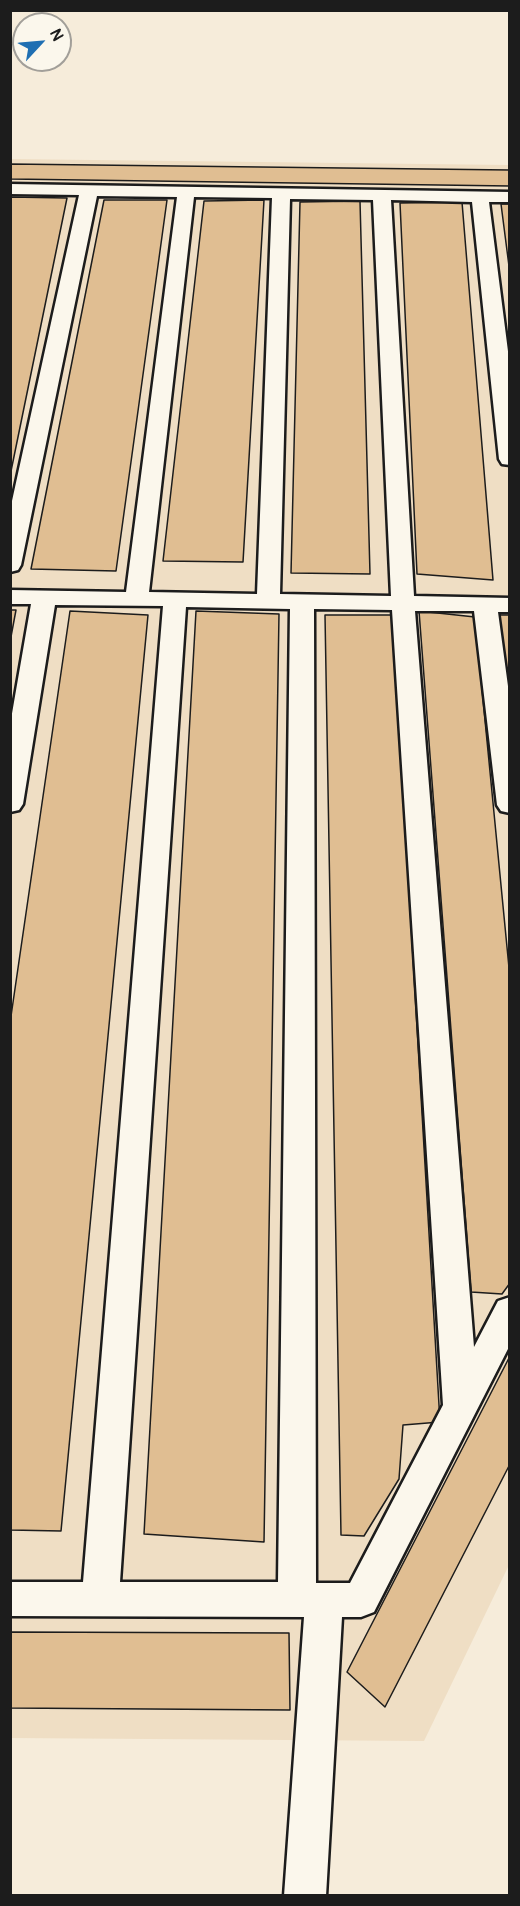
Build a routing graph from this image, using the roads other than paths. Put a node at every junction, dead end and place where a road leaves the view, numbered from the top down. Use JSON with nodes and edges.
{"nodes":[{"id":1,"x":10,"y":189,"type":"edge"},
{"id":2,"x":89,"y":190,"type":"junction"},
{"id":3,"x":186,"y":192,"type":"junction"},
{"id":4,"x":281,"y":193,"type":"junction"},
{"id":5,"x":382,"y":195,"type":"junction"},
{"id":6,"x":480,"y":196,"type":"junction"},
{"id":7,"x":510,"y":197,"type":"edge"},
{"id":8,"x":510,"y":459,"type":"edge"},
{"id":9,"x":10,"y":565,"type":"edge"},
{"id":10,"x":10,"y":597,"type":"edge"},
{"id":11,"x":44,"y":598,"type":"junction"},
{"id":12,"x":137,"y":599,"type":"junction"},
{"id":13,"x":175,"y":599,"type":"junction"},
{"id":14,"x":268,"y":601,"type":"junction"},
{"id":15,"x":302,"y":602,"type":"junction"},
{"id":16,"x":403,"y":603,"type":"junction"},
{"id":17,"x":497,"y":604,"type":"edge"},
{"id":18,"x":10,"y":804,"type":"edge"},
{"id":19,"x":510,"y":805,"type":"edge"},
{"id":20,"x":510,"y":1311,"type":"edge"},
{"id":21,"x":461,"y":1406,"type":"junction"},
{"id":22,"x":10,"y":1599,"type":"edge"},
{"id":23,"x":100,"y":1599,"type":"junction"},
{"id":24,"x":310,"y":1600,"type":"junction"},
{"id":25,"x":305,"y":1896,"type":"edge"}],
"edges":[{"from":1,"to":2,"type":"lane"},
{"from":2,"to":3,"type":"lane"},
{"from":2,"to":9,"type":"lane"},
{"from":3,"to":4,"type":"lane"},
{"from":3,"to":12,"type":"lane"},
{"from":4,"to":5,"type":"lane"},
{"from":4,"to":14,"type":"lane"},
{"from":5,"to":6,"type":"lane"},
{"from":5,"to":16,"type":"lane"},
{"from":6,"to":7,"type":"lane"},
{"from":6,"to":8,"type":"lane"},
{"from":10,"to":11,"type":"lane"},
{"from":11,"to":12,"type":"lane"},
{"from":11,"to":18,"type":"lane"},
{"from":12,"to":13,"type":"lane"},
{"from":13,"to":14,"type":"lane"},
{"from":13,"to":23,"type":"lane"},
{"from":14,"to":15,"type":"lane"},
{"from":15,"to":16,"type":"lane"},
{"from":15,"to":24,"type":"lane"},
{"from":16,"to":17,"type":"lane"},
{"from":16,"to":21,"type":"lane"},
{"from":17,"to":19,"type":"lane"},
{"from":20,"to":21,"type":"lane"},
{"from":21,"to":24,"type":"lane"},
{"from":22,"to":23,"type":"lane"},
{"from":23,"to":24,"type":"lane"},
{"from":24,"to":25,"type":"lane"}]}
